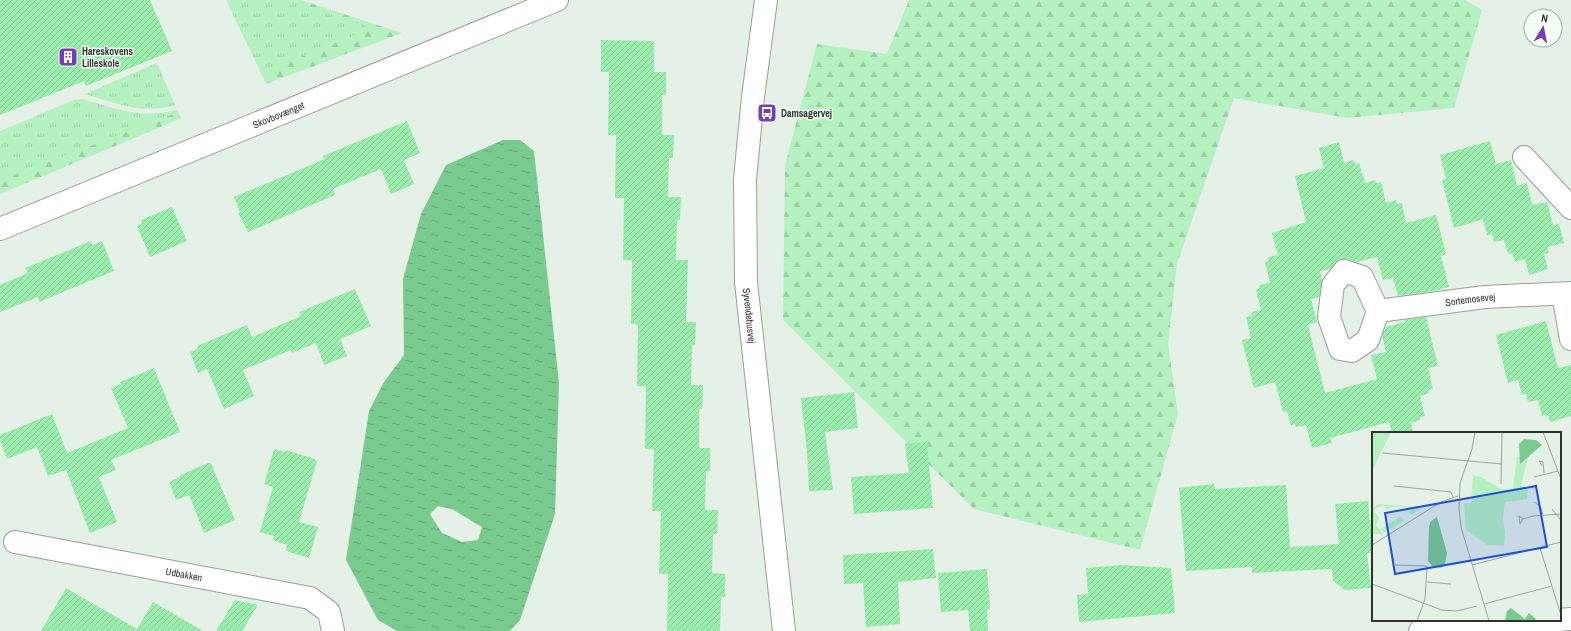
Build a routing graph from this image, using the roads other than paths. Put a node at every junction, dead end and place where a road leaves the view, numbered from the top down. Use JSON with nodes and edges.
{"nodes":[{"id":1,"x":557,"y":0,"type":"edge"},
{"id":2,"x":766,"y":0,"type":"edge"},
{"id":3,"x":1524,"y":157,"type":"dead end"},
{"id":4,"x":1571,"y":208,"type":"edge"},
{"id":5,"x":0,"y":229,"type":"edge"},
{"id":6,"x":1567,"y":293,"type":"edge"},
{"id":7,"x":1378,"y":311,"type":"dead end"},
{"id":8,"x":1571,"y":338,"type":"edge"},
{"id":9,"x":15,"y":542,"type":"dead end"},
{"id":10,"x":1571,"y":619,"type":"edge"},
{"id":11,"x":1561,"y":620,"type":"edge"},
{"id":12,"x":1555,"y":621,"type":"edge"},
{"id":13,"x":1499,"y":628,"type":"edge"},
{"id":14,"x":333,"y":631,"type":"edge"},
{"id":15,"x":784,"y":631,"type":"edge"},
{"id":16,"x":1420,"y":631,"type":"edge"}],
"edges":[{"from":1,"to":5,"type":"street","name":"Skovbovænget"},
{"from":2,"to":15,"type":"street","name":"Syvendehusvej"},
{"from":3,"to":4,"type":"street"},
{"from":6,"to":7,"type":"street","name":"Sortemosevej"},
{"from":6,"to":8,"type":"street","name":"Sortemosevej"},
{"from":9,"to":14,"type":"street","name":"Udbakken"},
{"from":10,"to":11,"type":"street"},
{"from":12,"to":13,"type":"street"},
{"from":13,"to":16,"type":"street"}]}
